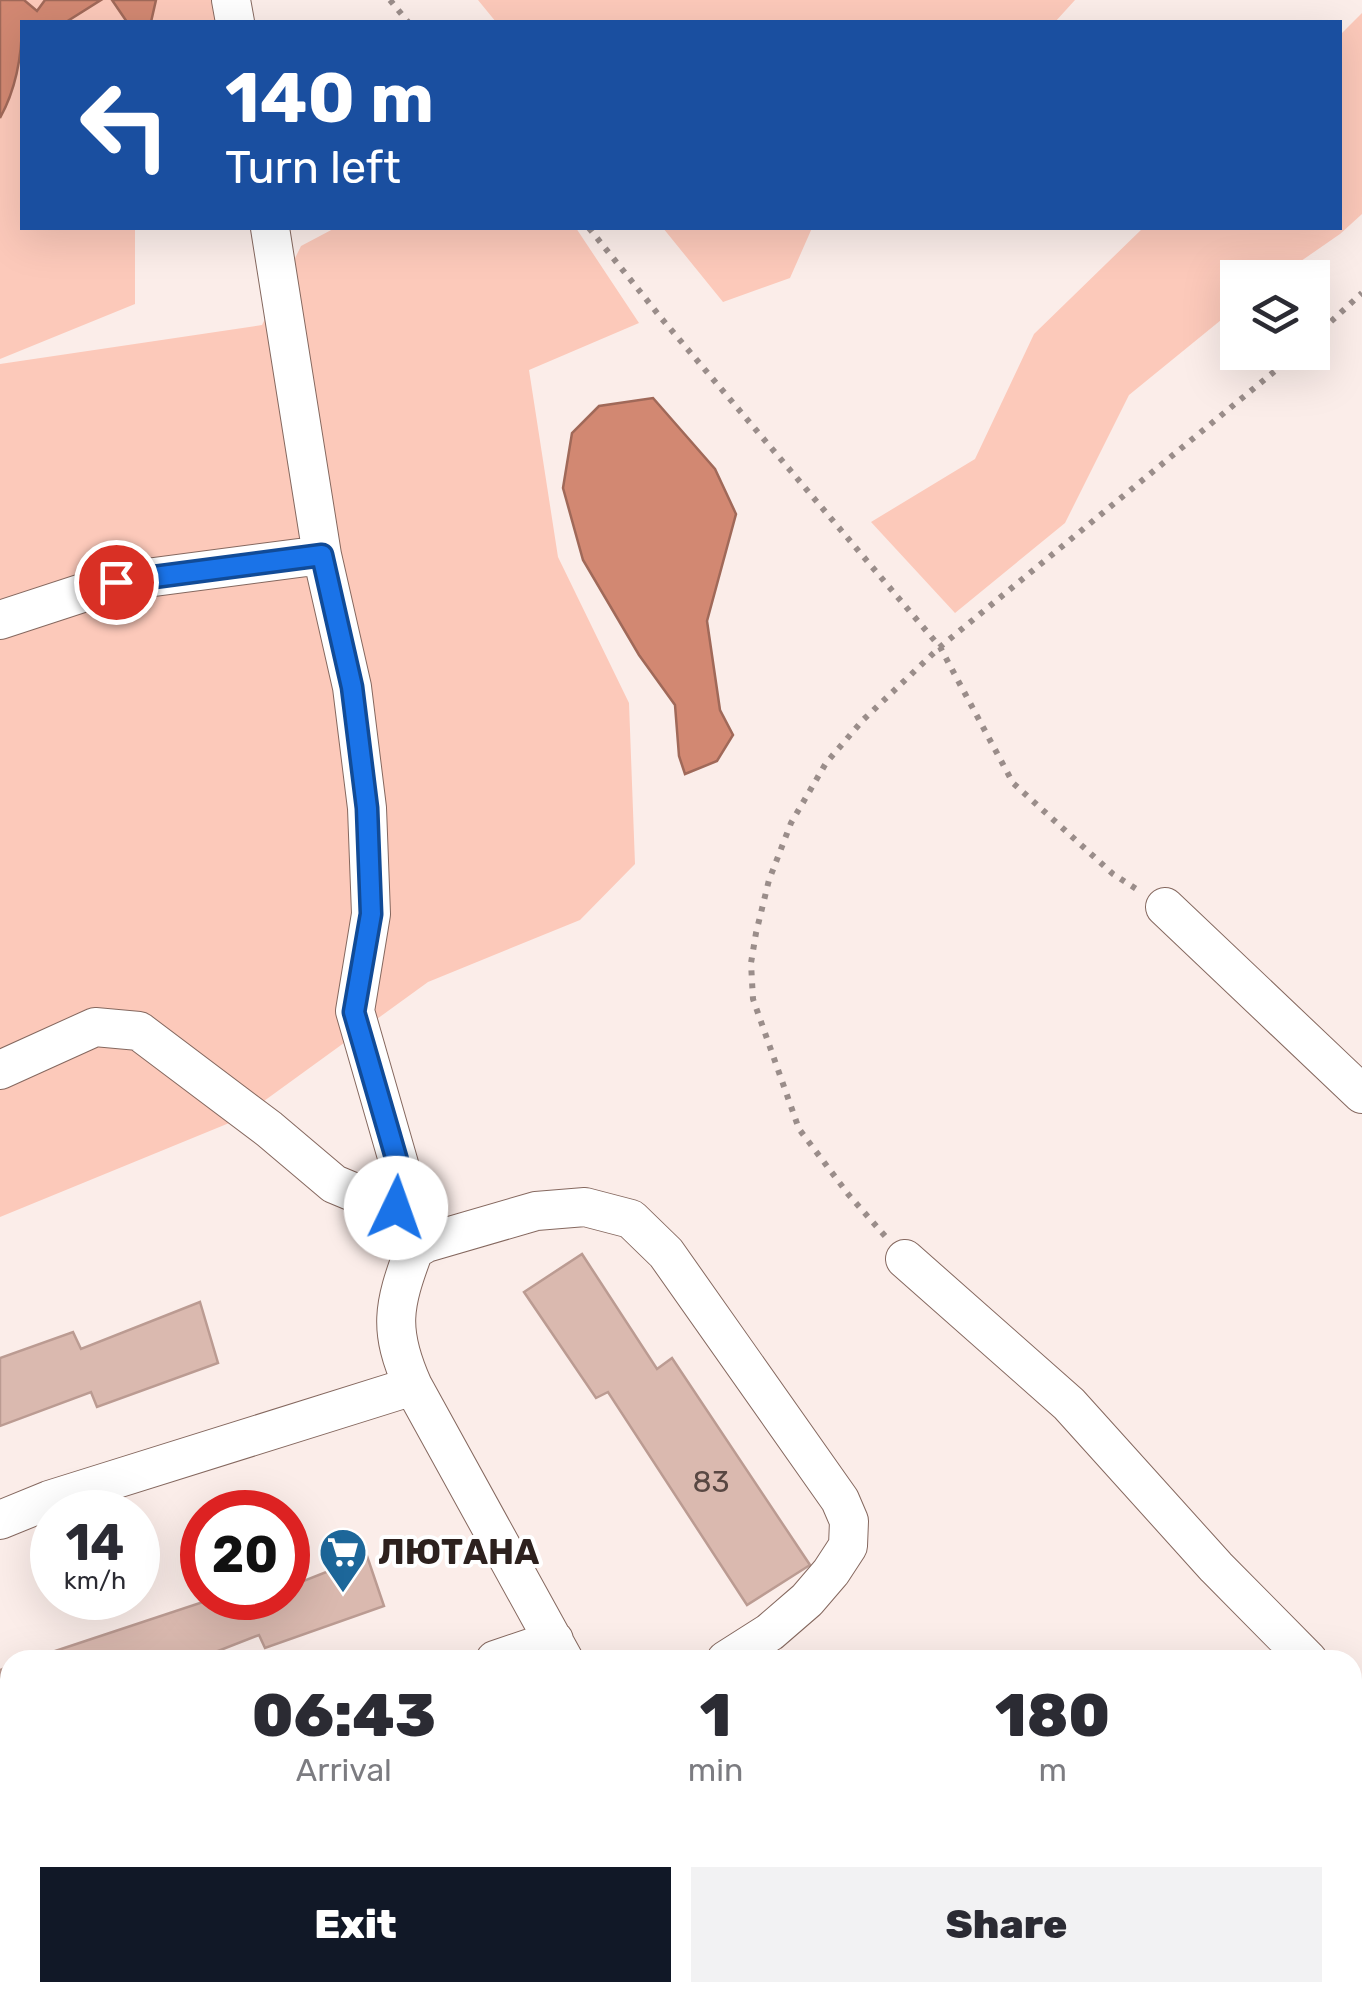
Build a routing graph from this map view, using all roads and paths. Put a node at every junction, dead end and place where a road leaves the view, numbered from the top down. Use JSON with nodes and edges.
{"nodes":[{"id":1,"x":390,"y":0,"type":"edge"},
{"id":2,"x":406,"y":20,"type":"edge"},
{"id":3,"x":270,"y":230,"type":"edge"},
{"id":4,"x":591,"y":230,"type":"edge"},
{"id":5,"x":1362,"y":293,"type":"edge"},
{"id":6,"x":1330,"y":322,"type":"edge"},
{"id":7,"x":1276,"y":370,"type":"edge"},
{"id":8,"x":322,"y":555,"type":"junction"},
{"id":9,"x":0,"y":620,"type":"edge"},
{"id":10,"x":940,"y":647,"type":"junction"},
{"id":11,"x":1164,"y":906,"type":"joint"},
{"id":12,"x":0,"y":1070,"type":"edge"},
{"id":13,"x":1362,"y":1094,"type":"edge"},
{"id":14,"x":394,"y":1195,"type":"junction"},
{"id":15,"x":414,"y":1250,"type":"junction"},
{"id":16,"x":906,"y":1259,"type":"joint"},
{"id":17,"x":413,"y":1386,"type":"junction"},
{"id":18,"x":0,"y":1520,"type":"edge"},
{"id":19,"x":559,"y":1650,"type":"edge"},
{"id":20,"x":741,"y":1650,"type":"edge"},
{"id":21,"x":1298,"y":1650,"type":"edge"}],
"edges":[{"from":1,"to":2,"type":"path"},
{"from":3,"to":8,"type":"street"},
{"from":4,"to":10,"type":"path"},
{"from":5,"to":6,"type":"path"},
{"from":7,"to":10,"type":"path"},
{"from":8,"to":9,"type":"street"},
{"from":8,"to":14,"type":"street"},
{"from":10,"to":11,"type":"path"},
{"from":10,"to":16,"type":"path"},
{"from":11,"to":13,"type":"street"},
{"from":12,"to":14,"type":"street"},
{"from":14,"to":15,"type":"street"},
{"from":15,"to":17,"type":"street"},
{"from":15,"to":20,"type":"street"},
{"from":16,"to":21,"type":"street"},
{"from":17,"to":18,"type":"street"},
{"from":17,"to":19,"type":"street"}]}
